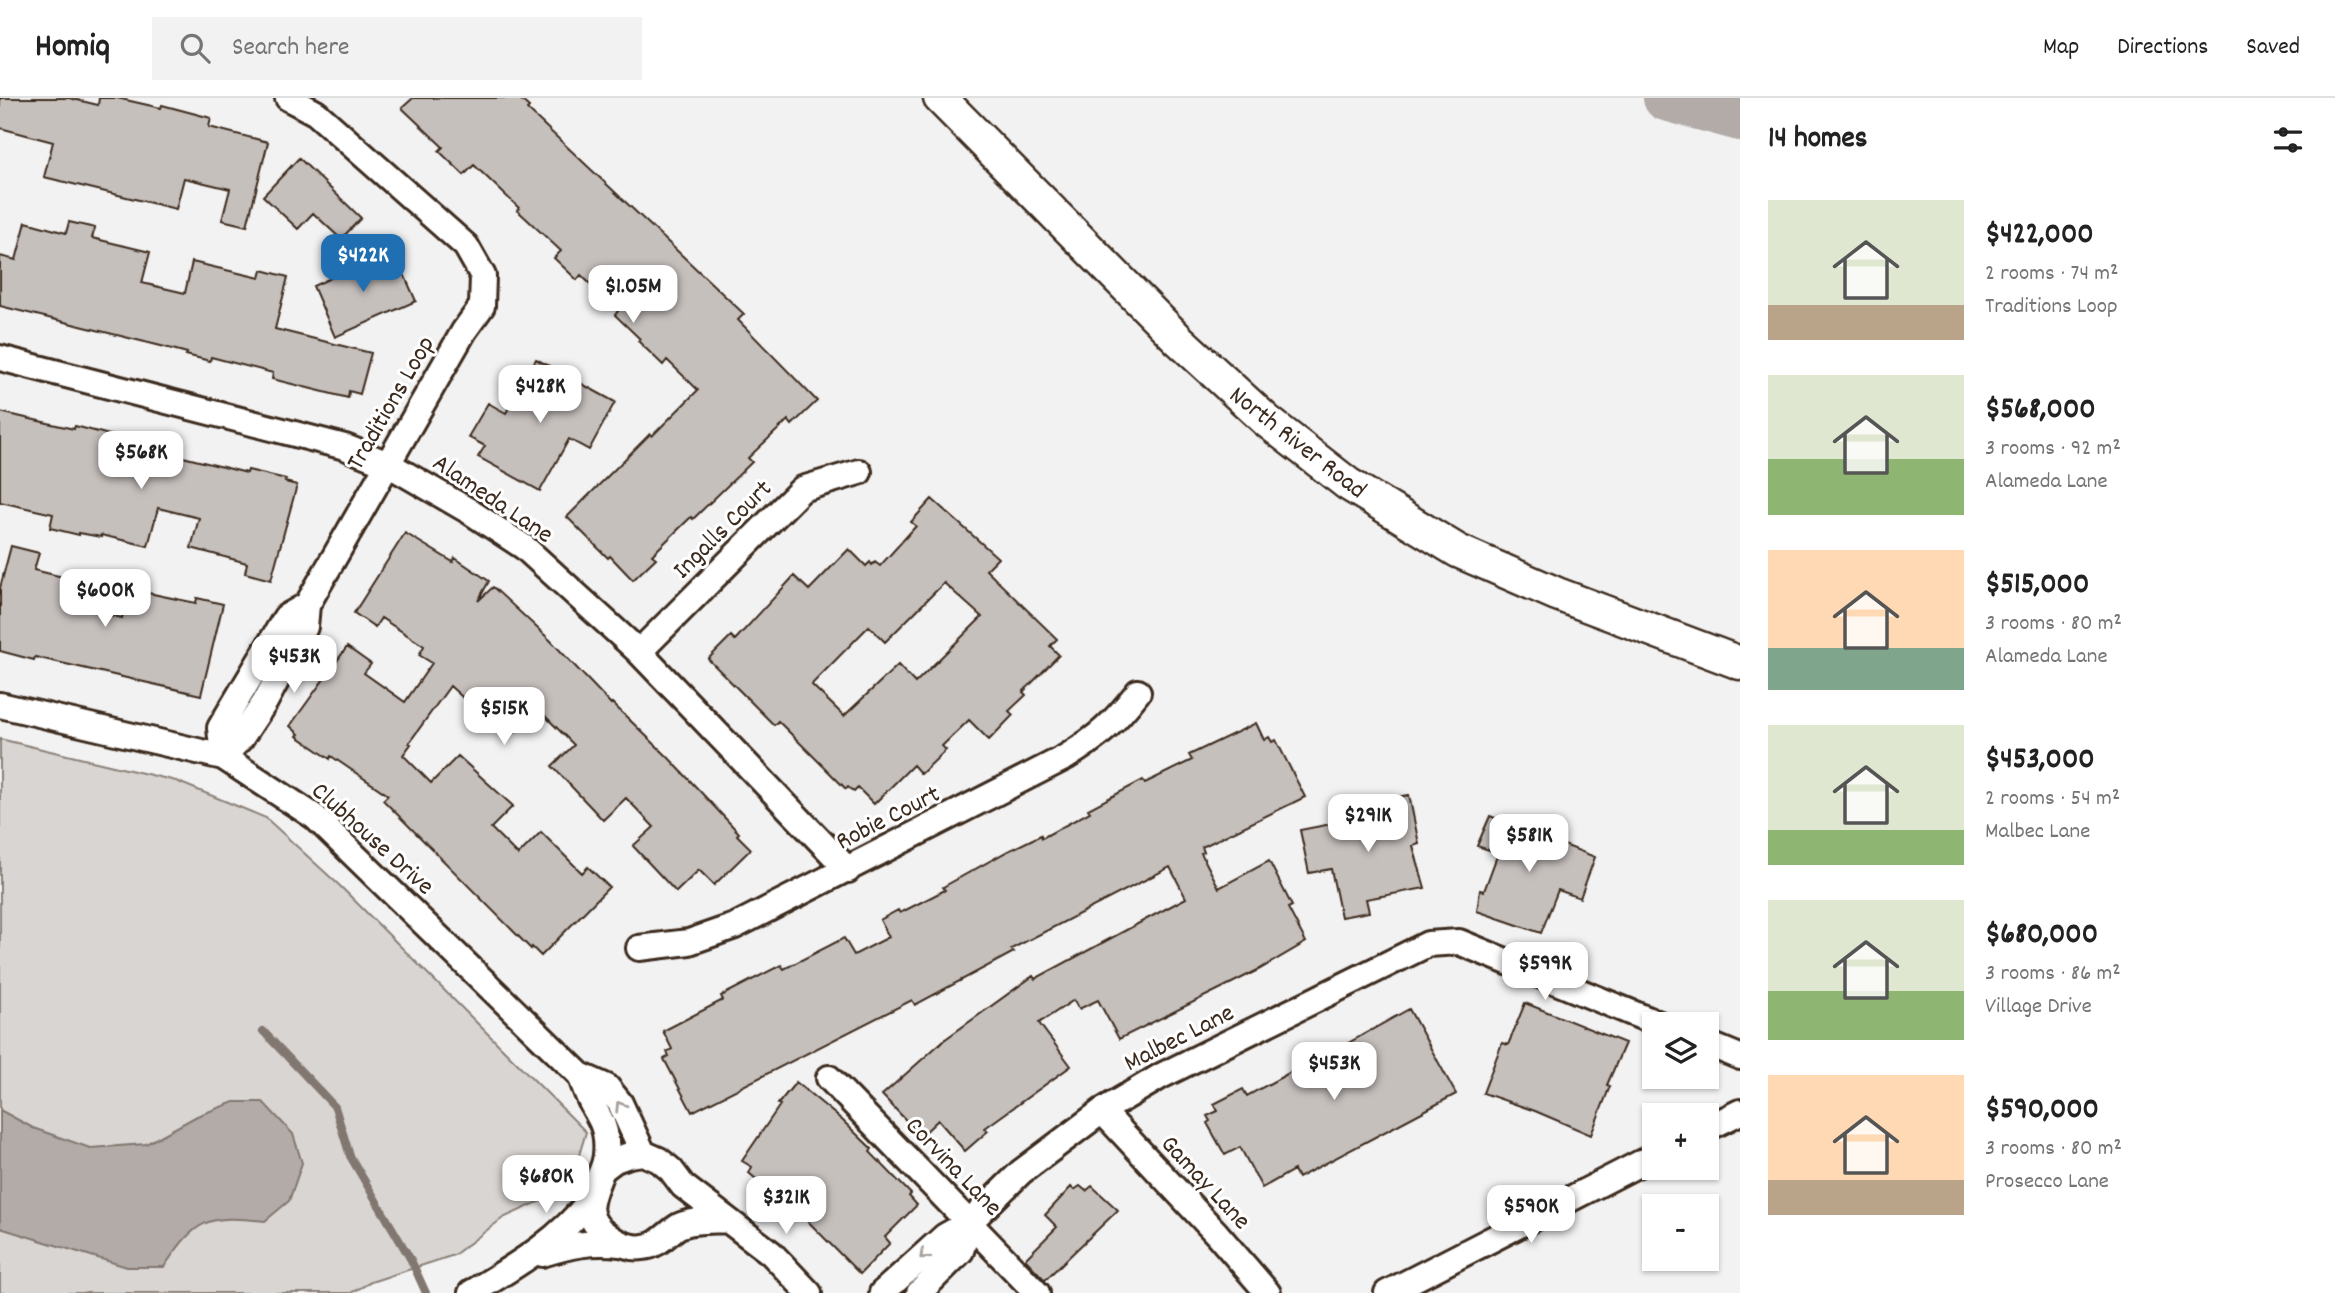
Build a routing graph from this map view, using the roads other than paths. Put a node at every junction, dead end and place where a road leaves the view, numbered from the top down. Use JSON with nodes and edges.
{"nodes":[{"id":1,"x":288,"y":98,"type":"edge"},
{"id":2,"x":940,"y":98,"type":"edge"},
{"id":3,"x":0,"y":358,"type":"edge"},
{"id":4,"x":388,"y":464,"type":"junction"},
{"id":5,"x":859,"y":472,"type":"dead end"},
{"id":6,"x":639,"y":652,"type":"junction"},
{"id":7,"x":1740,"y":663,"type":"edge"},
{"id":8,"x":1138,"y":692,"type":"dead end"},
{"id":9,"x":0,"y":705,"type":"edge"},
{"id":10,"x":223,"y":757,"type":"junction"},
{"id":11,"x":848,"y":870,"type":"junction"},
{"id":12,"x":639,"y":948,"type":"dead end"},
{"id":13,"x":1642,"y":1017,"type":"edge"},
{"id":14,"x":1719,"y":1048,"type":"edge"},
{"id":15,"x":1740,"y":1057,"type":"edge"},
{"id":16,"x":580,"y":1075,"type":"junction"},
{"id":17,"x":829,"y":1078,"type":"dead end"},
{"id":18,"x":1101,"y":1111,"type":"junction"},
{"id":19,"x":1740,"y":1112,"type":"edge"},
{"id":20,"x":1719,"y":1122,"type":"edge"},
{"id":21,"x":643,"y":1153,"type":"junction"},
{"id":22,"x":1642,"y":1162,"type":"edge"},
{"id":23,"x":603,"y":1169,"type":"junction"},
{"id":24,"x":683,"y":1186,"type":"junction"},
{"id":25,"x":590,"y":1200,"type":"junction"},
{"id":26,"x":727,"y":1220,"type":"junction"},
{"id":27,"x":970,"y":1222,"type":"junction"},
{"id":28,"x":680,"y":1226,"type":"junction"},
{"id":29,"x":620,"y":1244,"type":"junction"},
{"id":30,"x":528,"y":1258,"type":"junction"},
{"id":31,"x":471,"y":1293,"type":"edge"},
{"id":32,"x":809,"y":1293,"type":"edge"},
{"id":33,"x":882,"y":1293,"type":"edge"},
{"id":34,"x":919,"y":1293,"type":"edge"},
{"id":35,"x":1037,"y":1293,"type":"edge"},
{"id":36,"x":1268,"y":1293,"type":"edge"},
{"id":37,"x":1387,"y":1293,"type":"edge"}],
"edges":[{"from":1,"to":4,"type":"street","name":"Traditions Loop"},
{"from":2,"to":7,"type":"main road","name":"North River Road"},
{"from":3,"to":4,"type":"street","name":"Alameda Lane"},
{"from":4,"to":6,"type":"street","name":"Alameda Lane"},
{"from":4,"to":10,"type":"street","name":"Traditions Loop"},
{"from":5,"to":6,"type":"street","name":"Ingalls Court"},
{"from":6,"to":11,"type":"street","name":"Alameda Lane"},
{"from":8,"to":11,"type":"street","name":"Robie Court"},
{"from":9,"to":10,"type":"street","name":"Clubhouse Drive"},
{"from":10,"to":16,"type":"street","name":"Clubhouse Drive"},
{"from":11,"to":12,"type":"street","name":"Robie Court"},
{"from":13,"to":18,"type":"street","name":"Malbec Lane"},
{"from":14,"to":15,"type":"street"},
{"from":21,"to":16,"type":"street","name":"Clubhouse Drive","one_way":true},
{"from":16,"to":23,"type":"street","name":"Clubhouse Drive"},
{"from":17,"to":27,"type":"street","name":"Corvina Lane"},
{"from":18,"to":27,"type":"street","name":"Malbec Lane"},
{"from":18,"to":36,"type":"street","name":"Gamay Lane"},
{"from":19,"to":20,"type":"street"},
{"from":21,"to":23,"type":"street"},
{"from":21,"to":24,"type":"street"},
{"from":22,"to":37,"type":"street"},
{"from":23,"to":25,"type":"street","name":"Clubhouse Drive"},
{"from":24,"to":26,"type":"street"},
{"from":24,"to":28,"type":"street"},
{"from":25,"to":29,"type":"street"},
{"from":25,"to":30,"type":"street","name":"Clubhouse Drive"},
{"from":26,"to":28,"type":"street"},
{"from":26,"to":32,"type":"street"},
{"from":27,"to":33,"type":"street","name":"Malbec Lane","one_way":true},
{"from":27,"to":34,"type":"street","name":"Malbec Lane"},
{"from":27,"to":35,"type":"street","name":"Corvina Lane"},
{"from":28,"to":29,"type":"street"},
{"from":29,"to":30,"type":"street"},
{"from":30,"to":31,"type":"street"}]}
